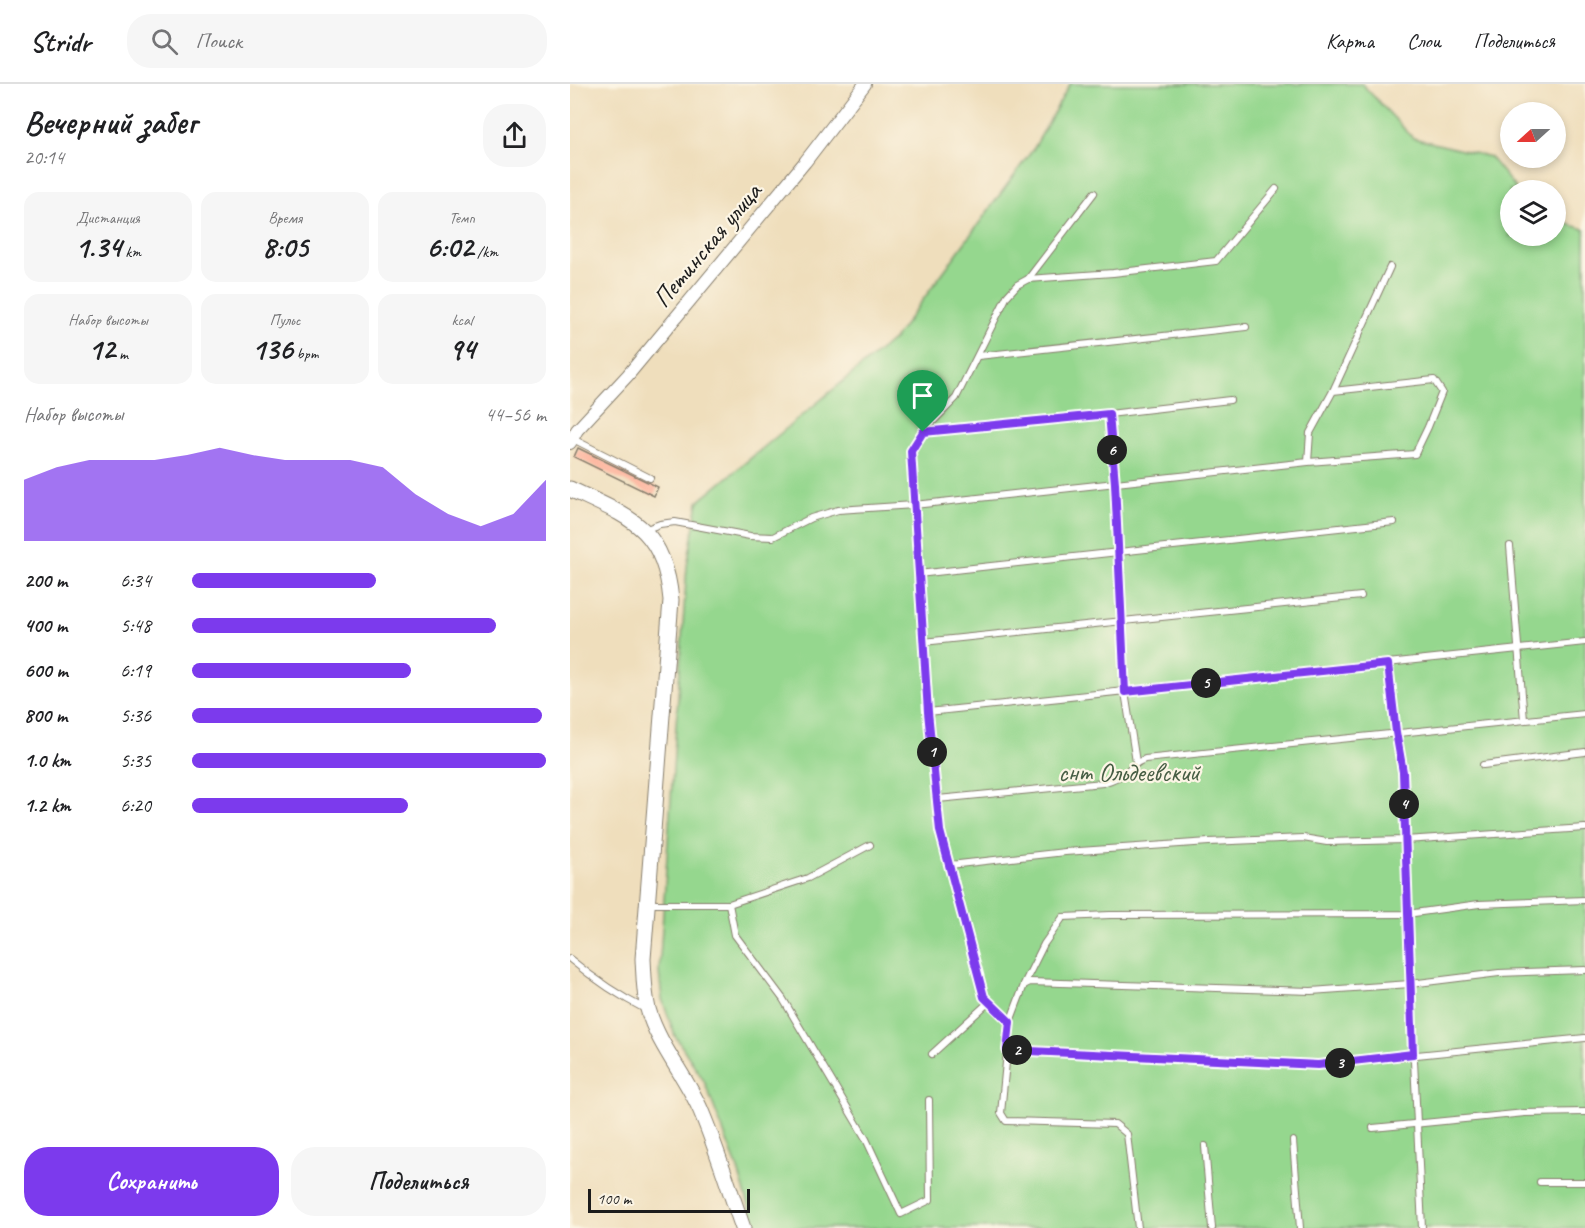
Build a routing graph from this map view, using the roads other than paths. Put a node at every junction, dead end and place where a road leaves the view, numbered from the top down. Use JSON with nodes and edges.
{"nodes":[{"id":1,"x":865,"y":84,"type":"edge"},
{"id":2,"x":1276,"y":189,"type":"dead end"},
{"id":3,"x":1094,"y":193,"type":"dead end"},
{"id":4,"x":1390,"y":267,"type":"dead end"},
{"id":5,"x":1028,"y":279,"type":"junction"},
{"id":6,"x":1246,"y":327,"type":"dead end"},
{"id":7,"x":978,"y":356,"type":"junction"},
{"id":8,"x":1333,"y":391,"type":"junction"},
{"id":9,"x":1230,"y":400,"type":"dead end"},
{"id":10,"x":1109,"y":414,"type":"junction"},
{"id":11,"x":923,"y":432,"type":"junction"},
{"id":12,"x":572,"y":437,"type":"edge"},
{"id":13,"x":1308,"y":462,"type":"junction"},
{"id":14,"x":650,"y":478,"type":"dead end"},
{"id":15,"x":1115,"y":483,"type":"junction"},
{"id":16,"x":570,"y":489,"type":"edge"},
{"id":17,"x":914,"y":505,"type":"junction"},
{"id":18,"x":1394,"y":522,"type":"dead end"},
{"id":19,"x":644,"y":530,"type":"junction"},
{"id":20,"x":1510,"y":546,"type":"dead end"},
{"id":21,"x":1118,"y":552,"type":"junction"},
{"id":22,"x":918,"y":574,"type":"junction"},
{"id":23,"x":1361,"y":596,"type":"dead end"},
{"id":24,"x":1122,"y":621,"type":"junction"},
{"id":25,"x":923,"y":642,"type":"junction"},
{"id":26,"x":1585,"y":642,"type":"edge"},
{"id":27,"x":1518,"y":650,"type":"junction"},
{"id":28,"x":1388,"y":664,"type":"junction"},
{"id":29,"x":1125,"y":692,"type":"junction"},
{"id":30,"x":928,"y":712,"type":"junction"},
{"id":31,"x":1585,"y":714,"type":"edge"},
{"id":32,"x":1524,"y":720,"type":"junction"},
{"id":33,"x":1396,"y":732,"type":"junction"},
{"id":34,"x":1585,"y":752,"type":"edge"},
{"id":35,"x":1136,"y":762,"type":"junction"},
{"id":36,"x":1483,"y":765,"type":"dead end"},
{"id":37,"x":938,"y":799,"type":"junction"},
{"id":38,"x":1585,"y":828,"type":"edge"},
{"id":39,"x":1405,"y":840,"type":"junction"},
{"id":40,"x":870,"y":845,"type":"dead end"},
{"id":41,"x":950,"y":865,"type":"junction"},
{"id":42,"x":1585,"y":900,"type":"edge"},
{"id":43,"x":647,"y":904,"type":"junction"},
{"id":44,"x":729,"y":904,"type":"junction"},
{"id":45,"x":1407,"y":915,"type":"junction"},
{"id":46,"x":570,"y":958,"type":"edge"},
{"id":47,"x":1585,"y":970,"type":"edge"},
{"id":48,"x":1410,"y":984,"type":"junction"},
{"id":49,"x":1024,"y":985,"type":"junction"},
{"id":50,"x":989,"y":1002,"type":"junction"},
{"id":51,"x":648,"y":1010,"type":"junction"},
{"id":52,"x":1010,"y":1022,"type":"junction"},
{"id":53,"x":1585,"y":1038,"type":"edge"},
{"id":54,"x":1007,"y":1050,"type":"junction"},
{"id":55,"x":932,"y":1054,"type":"dead end"},
{"id":56,"x":1413,"y":1054,"type":"junction"},
{"id":57,"x":930,"y":1101,"type":"dead end"},
{"id":58,"x":1585,"y":1112,"type":"edge"},
{"id":59,"x":1418,"y":1124,"type":"junction"},
{"id":60,"x":1373,"y":1128,"type":"dead end"},
{"id":61,"x":1293,"y":1141,"type":"dead end"},
{"id":62,"x":1205,"y":1146,"type":"dead end"},
{"id":63,"x":1540,"y":1182,"type":"dead end"},
{"id":64,"x":1585,"y":1182,"type":"edge"},
{"id":65,"x":743,"y":1228,"type":"edge"},
{"id":66,"x":1138,"y":1228,"type":"edge"},
{"id":67,"x":1212,"y":1228,"type":"edge"},
{"id":68,"x":1300,"y":1228,"type":"edge"},
{"id":69,"x":1422,"y":1228,"type":"edge"}],
"edges":[{"from":1,"to":12,"type":"street","name":"Петинская улица"},
{"from":2,"to":5,"type":"lane"},
{"from":3,"to":5,"type":"lane"},
{"from":4,"to":8,"type":"lane"},
{"from":5,"to":7,"type":"lane"},
{"from":6,"to":7,"type":"lane"},
{"from":7,"to":11,"type":"lane"},
{"from":8,"to":13,"type":"lane"},
{"from":8,"to":13,"type":"lane"},
{"from":9,"to":10,"type":"lane"},
{"from":10,"to":11,"type":"lane"},
{"from":10,"to":15,"type":"lane"},
{"from":11,"to":17,"type":"lane"},
{"from":12,"to":14,"type":"lane"},
{"from":13,"to":15,"type":"lane"},
{"from":15,"to":17,"type":"lane"},
{"from":15,"to":21,"type":"lane"},
{"from":16,"to":19,"type":"street"},
{"from":17,"to":19,"type":"lane"},
{"from":17,"to":22,"type":"lane"},
{"from":18,"to":21,"type":"lane"},
{"from":19,"to":43,"type":"street"},
{"from":20,"to":27,"type":"lane"},
{"from":21,"to":22,"type":"lane"},
{"from":21,"to":24,"type":"lane"},
{"from":22,"to":25,"type":"lane"},
{"from":23,"to":24,"type":"lane"},
{"from":24,"to":25,"type":"lane"},
{"from":24,"to":29,"type":"lane"},
{"from":25,"to":30,"type":"lane"},
{"from":26,"to":27,"type":"lane"},
{"from":27,"to":28,"type":"lane"},
{"from":27,"to":32,"type":"lane"},
{"from":28,"to":29,"type":"lane"},
{"from":28,"to":33,"type":"lane"},
{"from":29,"to":30,"type":"lane"},
{"from":29,"to":35,"type":"lane"},
{"from":30,"to":37,"type":"lane"},
{"from":31,"to":32,"type":"lane"},
{"from":32,"to":33,"type":"lane"},
{"from":33,"to":35,"type":"lane"},
{"from":33,"to":39,"type":"lane"},
{"from":34,"to":36,"type":"lane"},
{"from":35,"to":37,"type":"lane"},
{"from":37,"to":41,"type":"lane"},
{"from":38,"to":39,"type":"lane"},
{"from":39,"to":41,"type":"lane"},
{"from":39,"to":45,"type":"lane"},
{"from":40,"to":44,"type":"lane"},
{"from":41,"to":50,"type":"lane"},
{"from":42,"to":45,"type":"lane"},
{"from":43,"to":44,"type":"lane"},
{"from":43,"to":51,"type":"street"},
{"from":44,"to":57,"type":"lane"},
{"from":45,"to":48,"type":"lane"},
{"from":45,"to":49,"type":"lane"},
{"from":46,"to":51,"type":"lane"},
{"from":47,"to":48,"type":"lane"},
{"from":48,"to":49,"type":"lane"},
{"from":48,"to":56,"type":"lane"},
{"from":49,"to":52,"type":"lane"},
{"from":50,"to":52,"type":"lane"},
{"from":50,"to":55,"type":"lane"},
{"from":51,"to":65,"type":"street"},
{"from":52,"to":54,"type":"lane"},
{"from":53,"to":56,"type":"lane"},
{"from":54,"to":56,"type":"lane"},
{"from":54,"to":66,"type":"lane"},
{"from":56,"to":59,"type":"lane"},
{"from":58,"to":59,"type":"lane"},
{"from":59,"to":60,"type":"lane"},
{"from":59,"to":69,"type":"lane"},
{"from":61,"to":68,"type":"lane"},
{"from":62,"to":67,"type":"lane"},
{"from":63,"to":64,"type":"lane"}]}
